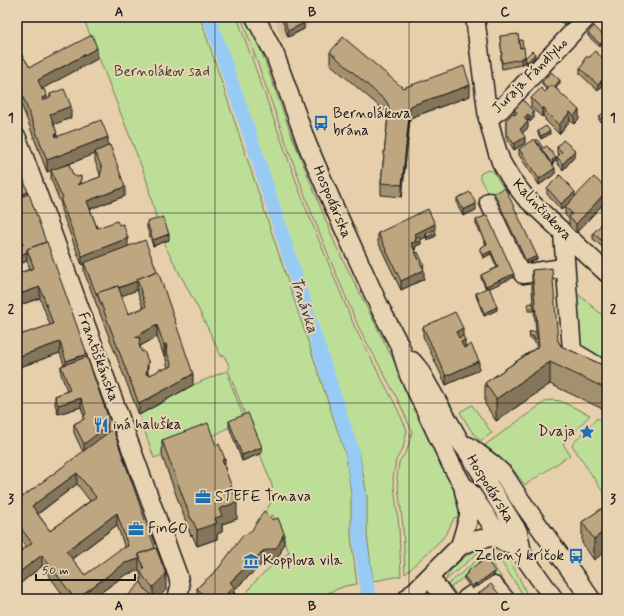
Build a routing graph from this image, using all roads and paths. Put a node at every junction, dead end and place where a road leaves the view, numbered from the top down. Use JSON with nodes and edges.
{"nodes":[{"id":1,"x":255,"y":17,"type":"edge"},
{"id":2,"x":267,"y":17,"type":"edge"},
{"id":3,"x":475,"y":17,"type":"edge"},
{"id":4,"x":587,"y":17,"type":"edge"},
{"id":5,"x":274,"y":55,"type":"junction"},
{"id":6,"x":488,"y":118,"type":"junction"},
{"id":7,"x":17,"y":138,"type":"edge"},
{"id":8,"x":489,"y":202,"type":"dead end"},
{"id":9,"x":564,"y":233,"type":"junction"},
{"id":10,"x":607,"y":273,"type":"edge"},
{"id":11,"x":566,"y":275,"type":"junction"},
{"id":12,"x":400,"y":346,"type":"junction"},
{"id":13,"x":607,"y":372,"type":"edge"},
{"id":14,"x":459,"y":440,"type":"junction"},
{"id":15,"x":462,"y":484,"type":"junction"},
{"id":16,"x":460,"y":546,"type":"junction"},
{"id":17,"x":522,"y":554,"type":"junction"},
{"id":18,"x":429,"y":577,"type":"junction"},
{"id":19,"x":177,"y":599,"type":"edge"},
{"id":20,"x":407,"y":599,"type":"edge"},
{"id":21,"x":446,"y":599,"type":"edge"},
{"id":22,"x":466,"y":599,"type":"edge"},
{"id":23,"x":504,"y":599,"type":"edge"},
{"id":24,"x":554,"y":599,"type":"edge"},
{"id":25,"x":591,"y":599,"type":"edge"}],
"edges":[{"from":1,"to":5,"type":"street","name":"Hospodárska"},
{"from":2,"to":5,"type":"street","name":"Hospodárska"},
{"from":3,"to":6,"type":"street","name":"Kalinčiakova"},
{"from":4,"to":6,"type":"street","name":"Juraja Fándlyho"},
{"from":5,"to":12,"type":"street","name":"Hospodárska"},
{"from":6,"to":9,"type":"street","name":"Kalinčiakova"},
{"from":7,"to":19,"type":"street","name":"Františkánska"},
{"from":8,"to":11,"type":"street"},
{"from":9,"to":10,"type":"street","name":"Kalinčiakova"},
{"from":9,"to":11,"type":"street"},
{"from":11,"to":13,"type":"street"},
{"from":12,"to":14,"type":"street","name":"Hospodárska"},
{"from":12,"to":15,"type":"street","name":"Hospodárska"},
{"from":14,"to":17,"type":"street","name":"Hospodárska"},
{"from":14,"to":25,"type":"street"},
{"from":15,"to":16,"type":"street","name":"Hospodárska"},
{"from":15,"to":17,"type":"street","name":"Hospodárska"},
{"from":16,"to":17,"type":"street"},
{"from":16,"to":18,"type":"street"},
{"from":17,"to":24,"type":"street","name":"Hospodárska"},
{"from":18,"to":20,"type":"street"},
{"from":18,"to":21,"type":"street"},
{"from":22,"to":23,"type":"street"}]}
